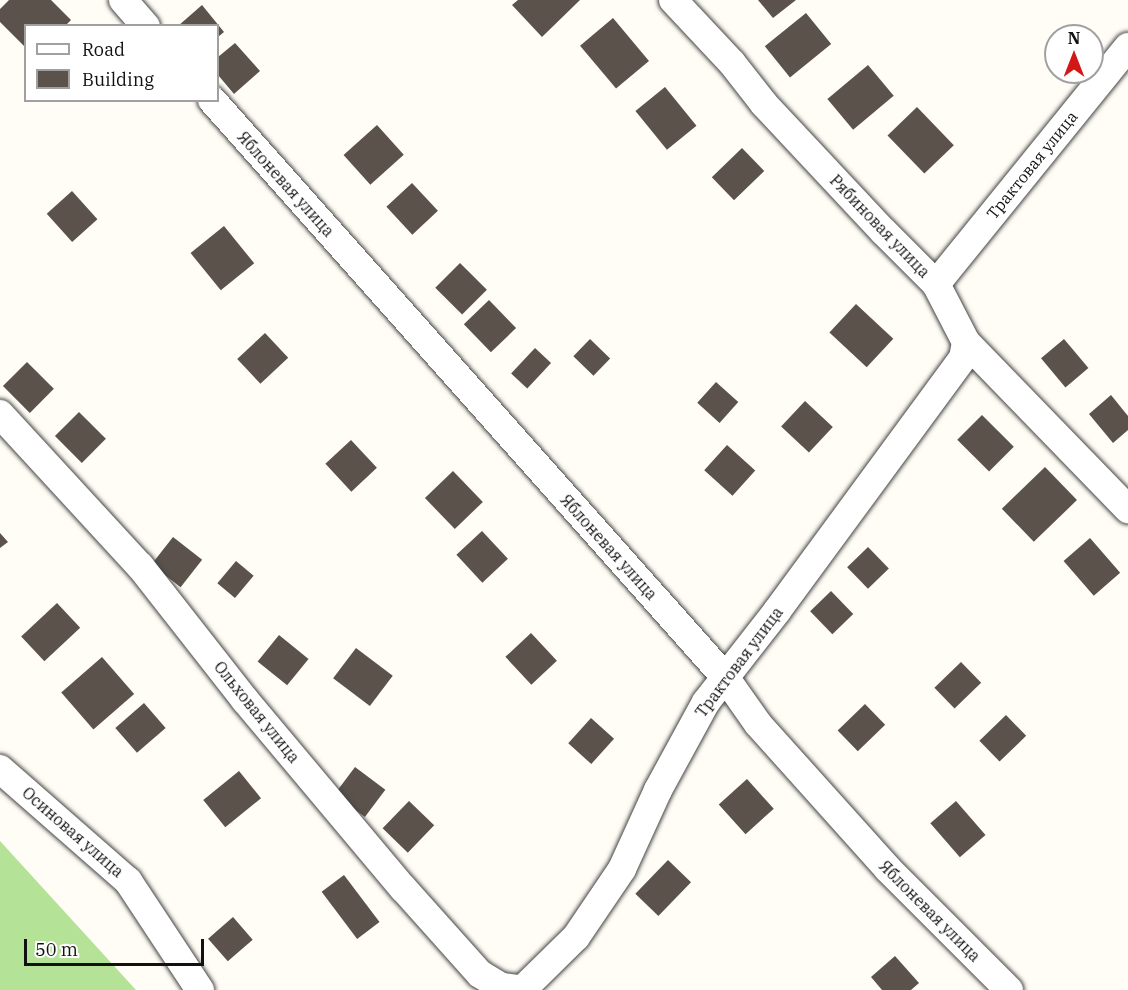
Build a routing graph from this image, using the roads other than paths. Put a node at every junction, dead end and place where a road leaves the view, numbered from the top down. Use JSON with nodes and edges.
{"nodes":[{"id":1,"x":123,"y":0,"type":"edge"},
{"id":2,"x":673,"y":0,"type":"edge"},
{"id":3,"x":144,"y":24,"type":"edge"},
{"id":4,"x":1128,"y":47,"type":"edge"},
{"id":5,"x":215,"y":102,"type":"edge"},
{"id":6,"x":936,"y":284,"type":"junction"},
{"id":7,"x":966,"y":342,"type":"junction"},
{"id":8,"x":0,"y":414,"type":"edge"},
{"id":9,"x":1128,"y":508,"type":"edge"},
{"id":10,"x":725,"y":677,"type":"junction"},
{"id":11,"x":0,"y":769,"type":"edge"},
{"id":12,"x":200,"y":990,"type":"edge"},
{"id":13,"x":524,"y":990,"type":"edge"},
{"id":14,"x":1009,"y":990,"type":"edge"}],
"edges":[{"from":1,"to":3,"type":"street"},
{"from":2,"to":6,"type":"street","name":"Рябиновая улица"},
{"from":4,"to":6,"type":"street","name":"Трактовая улица"},
{"from":5,"to":10,"type":"street","name":"Яблоневая улица"},
{"from":6,"to":7,"type":"street","name":"Рябиновая улица"},
{"from":7,"to":9,"type":"street","name":"Рябиновая улица"},
{"from":7,"to":10,"type":"street","name":"Трактовая улица"},
{"from":8,"to":13,"type":"street","name":"Ольховая улица"},
{"from":10,"to":13,"type":"street","name":"Трактовая улица"},
{"from":10,"to":14,"type":"street","name":"Яблоневая улица"},
{"from":11,"to":12,"type":"street","name":"Осиновая улица"}]}
